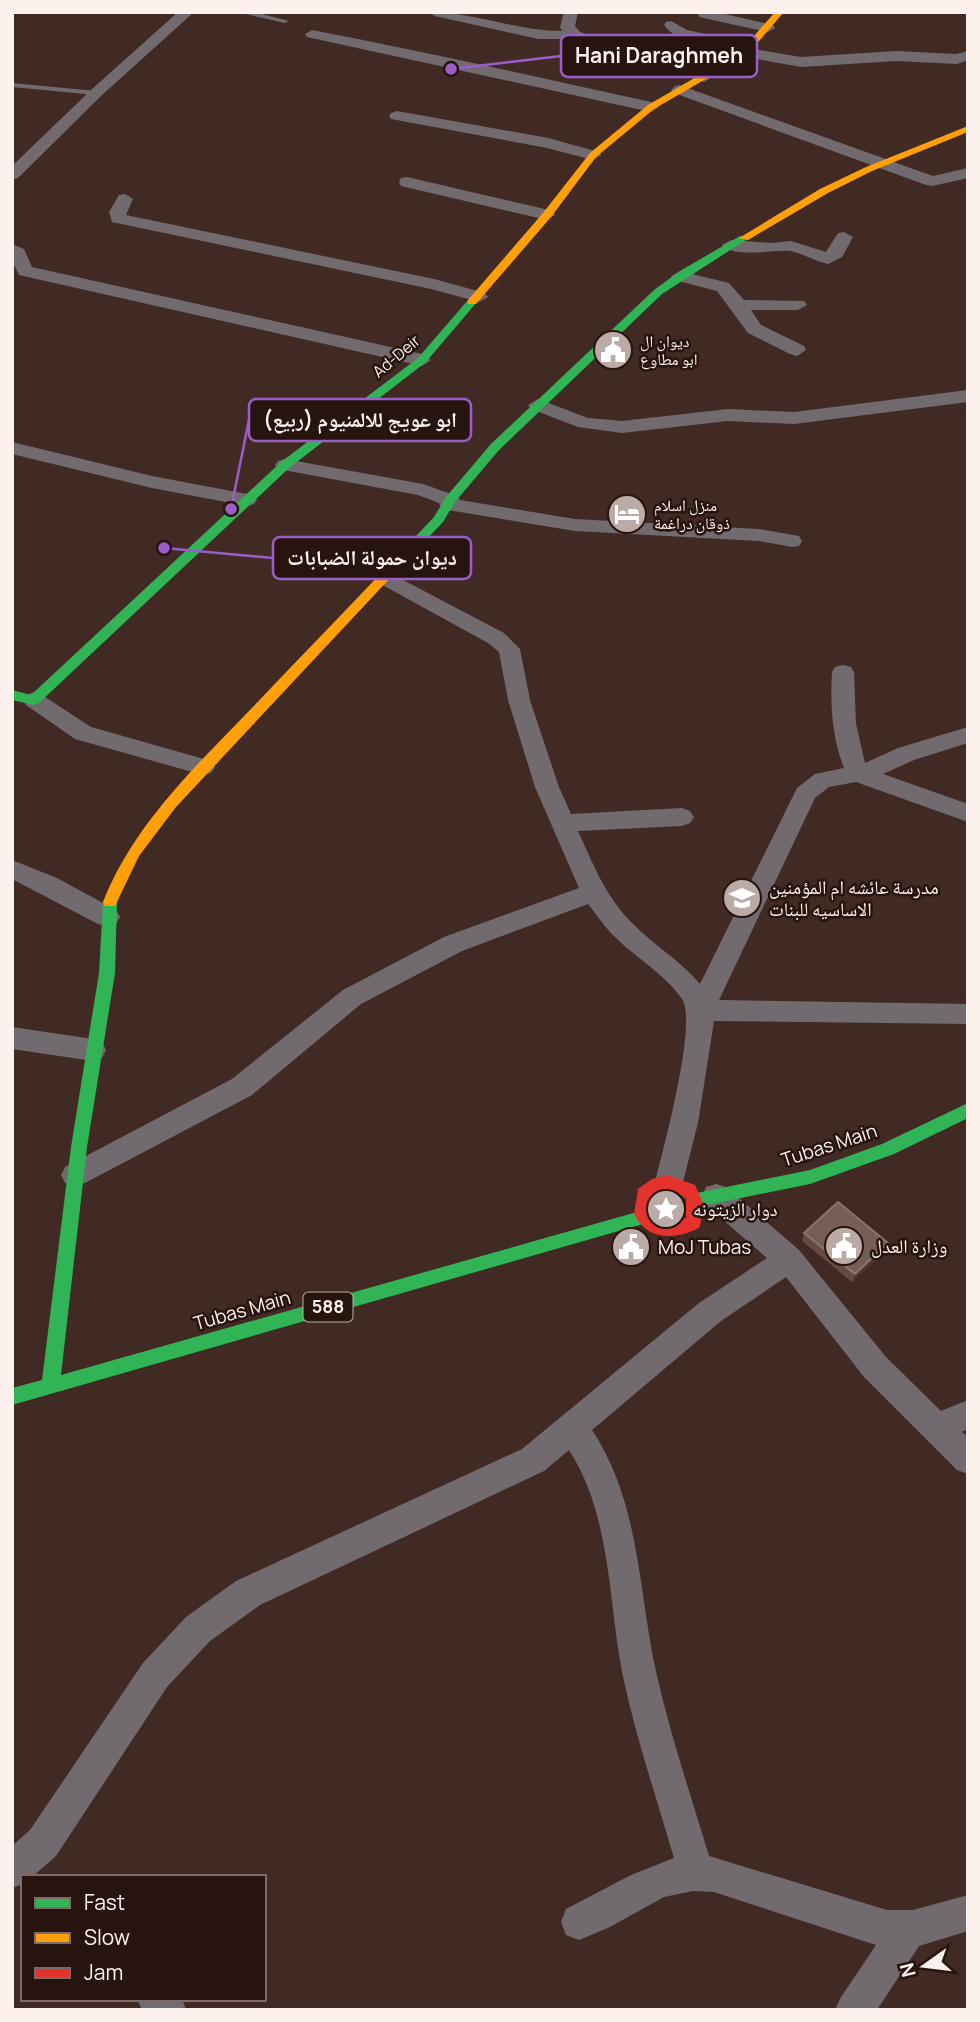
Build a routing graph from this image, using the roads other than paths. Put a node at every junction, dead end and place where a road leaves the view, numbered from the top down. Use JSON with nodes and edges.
{"nodes":[{"id":1,"x":187,"y":12,"type":"edge"},
{"id":2,"x":241,"y":12,"type":"edge"},
{"id":3,"x":435,"y":12,"type":"edge"},
{"id":4,"x":571,"y":12,"type":"edge"},
{"id":5,"x":780,"y":12,"type":"edge"},
{"id":6,"x":705,"y":14,"type":"dead end"},
{"id":7,"x":285,"y":21,"type":"dead end"},
{"id":8,"x":671,"y":25,"type":"dead end"},
{"id":9,"x":768,"y":28,"type":"junction"},
{"id":10,"x":312,"y":34,"type":"dead end"},
{"id":11,"x":575,"y":35,"type":"junction"},
{"id":12,"x":701,"y":45,"type":"dead end"},
{"id":13,"x":746,"y":51,"type":"junction"},
{"id":14,"x":968,"y":55,"type":"edge"},
{"id":15,"x":704,"y":77,"type":"junction"},
{"id":16,"x":12,"y":85,"type":"edge"},
{"id":17,"x":679,"y":90,"type":"junction"},
{"id":18,"x":96,"y":93,"type":"junction"},
{"id":19,"x":652,"y":107,"type":"junction"},
{"id":20,"x":397,"y":116,"type":"dead end"},
{"id":21,"x":968,"y":129,"type":"edge"},
{"id":22,"x":593,"y":155,"type":"junction"},
{"id":23,"x":880,"y":164,"type":"junction"},
{"id":24,"x":968,"y":173,"type":"edge"},
{"id":25,"x":12,"y":175,"type":"edge"},
{"id":26,"x":407,"y":182,"type":"dead end"},
{"id":27,"x":125,"y":199,"type":"dead end"},
{"id":28,"x":547,"y":215,"type":"junction"},
{"id":29,"x":844,"y":237,"type":"dead end"},
{"id":30,"x":731,"y":245,"type":"junction"},
{"id":31,"x":12,"y":249,"type":"edge"},
{"id":32,"x":680,"y":275,"type":"junction"},
{"id":33,"x":478,"y":297,"type":"junction"},
{"id":34,"x":738,"y":305,"type":"junction"},
{"id":35,"x":798,"y":305,"type":"dead end"},
{"id":36,"x":797,"y":350,"type":"dead end"},
{"id":37,"x":422,"y":360,"type":"junction"},
{"id":38,"x":968,"y":397,"type":"edge"},
{"id":39,"x":538,"y":405,"type":"junction"},
{"id":40,"x":12,"y":448,"type":"edge"},
{"id":41,"x":285,"y":464,"type":"junction"},
{"id":42,"x":247,"y":500,"type":"junction"},
{"id":43,"x":449,"y":502,"type":"junction"},
{"id":44,"x":792,"y":541,"type":"dead end"},
{"id":45,"x":384,"y":577,"type":"junction"},
{"id":46,"x":843,"y":672,"type":"dead end"},
{"id":47,"x":23,"y":698,"type":"edge"},
{"id":48,"x":968,"y":735,"type":"edge"},
{"id":49,"x":202,"y":767,"type":"junction"},
{"id":50,"x":858,"y":774,"type":"junction"},
{"id":51,"x":968,"y":813,"type":"edge"},
{"id":52,"x":682,"y":817,"type":"dead end"},
{"id":53,"x":563,"y":823,"type":"junction"},
{"id":54,"x":12,"y":869,"type":"edge"},
{"id":55,"x":593,"y":892,"type":"junction"},
{"id":56,"x":107,"y":917,"type":"junction"},
{"id":57,"x":699,"y":1009,"type":"junction"},
{"id":58,"x":968,"y":1014,"type":"edge"},
{"id":59,"x":12,"y":1038,"type":"edge"},
{"id":60,"x":93,"y":1050,"type":"junction"},
{"id":61,"x":968,"y":1110,"type":"edge"},
{"id":62,"x":75,"y":1175,"type":"junction"},
{"id":63,"x":669,"y":1182,"type":"junction"},
{"id":64,"x":706,"y":1198,"type":"junction"},
{"id":65,"x":644,"y":1217,"type":"junction"},
{"id":66,"x":789,"y":1259,"type":"junction"},
{"id":67,"x":50,"y":1386,"type":"junction"},
{"id":68,"x":12,"y":1397,"type":"edge"},
{"id":69,"x":968,"y":1413,"type":"edge"},
{"id":70,"x":938,"y":1427,"type":"junction"},
{"id":71,"x":572,"y":1428,"type":"junction"},
{"id":72,"x":968,"y":1459,"type":"edge"},
{"id":73,"x":19,"y":1871,"type":"edge"},
{"id":74,"x":696,"y":1871,"type":"junction"},
{"id":75,"x":968,"y":1913,"type":"edge"},
{"id":76,"x":579,"y":1922,"type":"dead end"},
{"id":77,"x":908,"y":1930,"type":"junction"},
{"id":78,"x":855,"y":2010,"type":"edge"}],
"edges":[{"from":1,"to":18,"type":"street"},
{"from":2,"to":7,"type":"lane"},
{"from":3,"to":11,"type":"street"},
{"from":4,"to":11,"type":"street"},
{"from":5,"to":9,"type":"street","name":"Ad-Deir"},
{"from":6,"to":9,"type":"street"},
{"from":8,"to":13,"type":"street"},
{"from":9,"to":13,"type":"street","name":"Ad-Deir"},
{"from":10,"to":19,"type":"street"},
{"from":11,"to":15,"type":"street"},
{"from":12,"to":13,"type":"street"},
{"from":13,"to":14,"type":"street"},
{"from":13,"to":15,"type":"street","name":"Ad-Deir"},
{"from":15,"to":17,"type":"street","name":"Ad-Deir"},
{"from":16,"to":18,"type":"lane"},
{"from":17,"to":19,"type":"street","name":"Ad-Deir"},
{"from":17,"to":23,"type":"street"},
{"from":18,"to":25,"type":"street"},
{"from":19,"to":22,"type":"street","name":"Ad-Deir"},
{"from":20,"to":22,"type":"street"},
{"from":21,"to":23,"type":"street"},
{"from":22,"to":28,"type":"street","name":"Ad-Deir"},
{"from":23,"to":24,"type":"street"},
{"from":23,"to":30,"type":"street"},
{"from":26,"to":28,"type":"street"},
{"from":27,"to":33,"type":"street"},
{"from":28,"to":33,"type":"street","name":"Ad-Deir"},
{"from":29,"to":30,"type":"street"},
{"from":30,"to":32,"type":"street"},
{"from":31,"to":37,"type":"street"},
{"from":32,"to":34,"type":"street"},
{"from":32,"to":39,"type":"street"},
{"from":33,"to":37,"type":"street","name":"Ad-Deir"},
{"from":34,"to":35,"type":"street"},
{"from":34,"to":36,"type":"street"},
{"from":37,"to":41,"type":"street","name":"Ad-Deir"},
{"from":38,"to":39,"type":"street"},
{"from":39,"to":43,"type":"street"},
{"from":40,"to":42,"type":"street"},
{"from":41,"to":42,"type":"street","name":"Ad-Deir"},
{"from":41,"to":43,"type":"street"},
{"from":42,"to":47,"type":"street","name":"Ad-Deir"},
{"from":43,"to":44,"type":"street"},
{"from":43,"to":45,"type":"street"},
{"from":45,"to":49,"type":"street"},
{"from":45,"to":53,"type":"street"},
{"from":46,"to":50,"type":"street"},
{"from":47,"to":49,"type":"street"},
{"from":48,"to":50,"type":"street"},
{"from":49,"to":56,"type":"street"},
{"from":50,"to":51,"type":"street"},
{"from":50,"to":57,"type":"street"},
{"from":52,"to":53,"type":"street"},
{"from":53,"to":55,"type":"street"},
{"from":54,"to":56,"type":"street"},
{"from":55,"to":57,"type":"street"},
{"from":55,"to":62,"type":"street"},
{"from":56,"to":60,"type":"street"},
{"from":57,"to":58,"type":"street"},
{"from":57,"to":63,"type":"street"},
{"from":59,"to":60,"type":"street"},
{"from":60,"to":62,"type":"street"},
{"from":61,"to":64,"type":"street","name":"Tubas Main"},
{"from":62,"to":67,"type":"street"},
{"from":63,"to":64,"type":"street"},
{"from":63,"to":65,"type":"street"},
{"from":64,"to":65,"type":"street"},
{"from":64,"to":66,"type":"street"},
{"from":65,"to":67,"type":"street","name":"Tubas Main","number":"588"},
{"from":66,"to":70,"type":"street"},
{"from":66,"to":71,"type":"street"},
{"from":67,"to":68,"type":"street","name":"Tubas Main","number":"588"},
{"from":69,"to":70,"type":"street"},
{"from":70,"to":72,"type":"street"},
{"from":71,"to":73,"type":"street"},
{"from":71,"to":74,"type":"street"},
{"from":74,"to":76,"type":"street"},
{"from":74,"to":77,"type":"street"},
{"from":75,"to":77,"type":"street"},
{"from":77,"to":78,"type":"street"}]}
